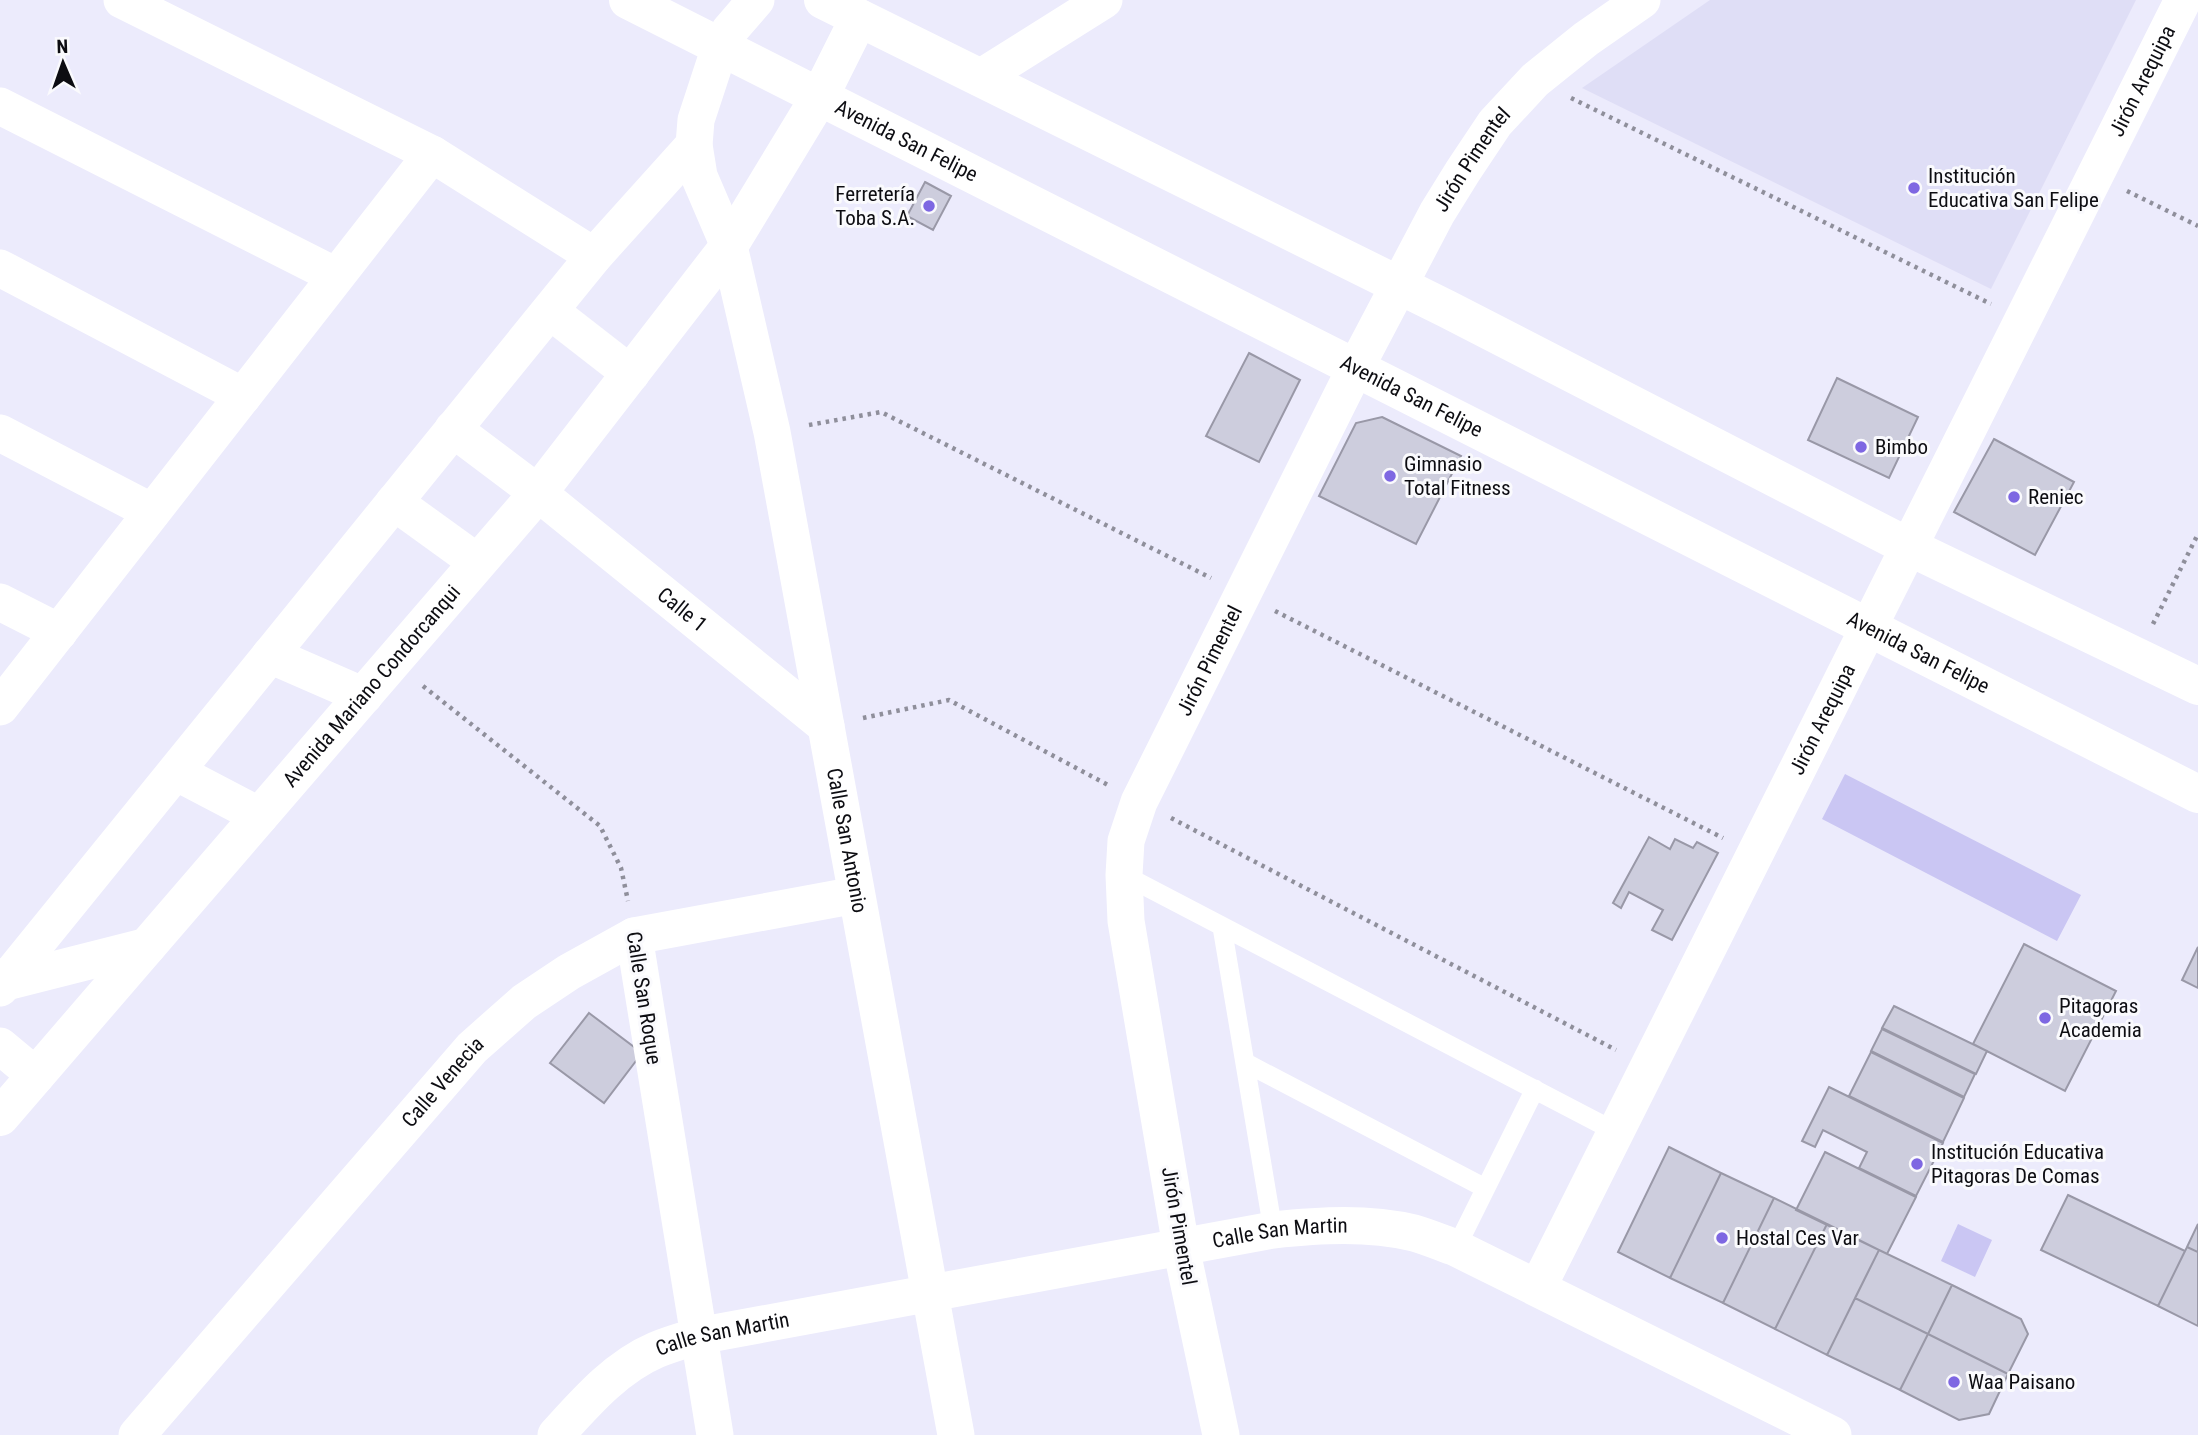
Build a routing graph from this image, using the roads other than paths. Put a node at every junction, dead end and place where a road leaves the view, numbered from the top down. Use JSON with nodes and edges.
{"nodes":[{"id":1,"x":122,"y":0,"type":"edge"},
{"id":2,"x":628,"y":0,"type":"edge"},
{"id":3,"x":688,"y":0,"type":"edge"},
{"id":4,"x":756,"y":0,"type":"edge"},
{"id":5,"x":823,"y":0,"type":"edge"},
{"id":6,"x":1104,"y":0,"type":"edge"},
{"id":7,"x":1642,"y":0,"type":"edge"},
{"id":8,"x":2183,"y":0,"type":"edge"},
{"id":9,"x":859,"y":18,"type":"junction"},
{"id":10,"x":720,"y":47,"type":"junction"},
{"id":11,"x":979,"y":78,"type":"junction"},
{"id":12,"x":820,"y":96,"type":"junction"},
{"id":13,"x":0,"y":106,"type":"edge"},
{"id":14,"x":694,"y":145,"type":"junction"},
{"id":15,"x":432,"y":154,"type":"junction"},
{"id":16,"x":729,"y":246,"type":"junction"},
{"id":17,"x":594,"y":256,"type":"junction"},
{"id":18,"x":0,"y":268,"type":"edge"},
{"id":19,"x":336,"y":276,"type":"junction"},
{"id":20,"x":1399,"y":285,"type":"junction"},
{"id":21,"x":550,"y":310,"type":"junction"},
{"id":22,"x":1356,"y":367,"type":"junction"},
{"id":23,"x":631,"y":374,"type":"junction"},
{"id":24,"x":243,"y":396,"type":"junction"},
{"id":25,"x":453,"y":429,"type":"junction"},
{"id":26,"x":0,"y":433,"type":"edge"},
{"id":27,"x":538,"y":493,"type":"junction"},
{"id":28,"x":394,"y":502,"type":"junction"},
{"id":29,"x":152,"y":512,"type":"junction"},
{"id":30,"x":1909,"y":547,"type":"junction"},
{"id":31,"x":477,"y":562,"type":"junction"},
{"id":32,"x":0,"y":602,"type":"edge"},
{"id":33,"x":1869,"y":627,"type":"junction"},
{"id":34,"x":59,"y":632,"type":"junction"},
{"id":35,"x":270,"y":655,"type":"junction"},
{"id":36,"x":2198,"y":686,"type":"edge"},
{"id":37,"x":364,"y":696,"type":"junction"},
{"id":38,"x":0,"y":707,"type":"edge"},
{"id":39,"x":826,"y":726,"type":"junction"},
{"id":40,"x":176,"y":772,"type":"junction"},
{"id":41,"x":2198,"y":793,"type":"edge"},
{"id":42,"x":260,"y":816,"type":"junction"},
{"id":43,"x":1124,"y":875,"type":"junction"},
{"id":44,"x":856,"y":895,"type":"junction"},
{"id":45,"x":1222,"y":927,"type":"junction"},
{"id":46,"x":634,"y":936,"type":"junction"},
{"id":47,"x":148,"y":946,"type":"junction"},
{"id":48,"x":2,"y":982,"type":"edge"},
{"id":49,"x":0,"y":1046,"type":"edge"},
{"id":50,"x":1245,"y":1063,"type":"junction"},
{"id":51,"x":36,"y":1076,"type":"junction"},
{"id":52,"x":1535,"y":1089,"type":"junction"},
{"id":53,"x":0,"y":1117,"type":"edge"},
{"id":54,"x":1616,"y":1132,"type":"junction"},
{"id":55,"x":1485,"y":1188,"type":"junction"},
{"id":56,"x":1273,"y":1230,"type":"junction"},
{"id":57,"x":1181,"y":1247,"type":"junction"},
{"id":58,"x":1456,"y":1248,"type":"junction"},
{"id":59,"x":1538,"y":1287,"type":"junction"},
{"id":60,"x":930,"y":1293,"type":"junction"},
{"id":61,"x":698,"y":1336,"type":"junction"},
{"id":62,"x":137,"y":1435,"type":"edge"},
{"id":63,"x":556,"y":1435,"type":"edge"},
{"id":64,"x":715,"y":1435,"type":"edge"},
{"id":65,"x":956,"y":1435,"type":"edge"},
{"id":66,"x":1221,"y":1435,"type":"edge"},
{"id":67,"x":1833,"y":1435,"type":"edge"}],
"edges":[{"from":1,"to":15,"type":"street"},
{"from":2,"to":10,"type":"main road","name":"Avenida San Felipe"},
{"from":3,"to":10,"type":"main road"},
{"from":4,"to":10,"type":"street"},
{"from":5,"to":9,"type":"main road"},
{"from":6,"to":11,"type":"street"},
{"from":7,"to":20,"type":"street","name":"Jirón Pimentel"},
{"from":8,"to":30,"type":"street","name":"Jirón Arequipa"},
{"from":9,"to":11,"type":"main road"},
{"from":9,"to":12,"type":"main road","name":"Avenida Mariano Condorcanqui"},
{"from":10,"to":12,"type":"main road","name":"Avenida San Felipe"},
{"from":10,"to":14,"type":"street"},
{"from":11,"to":20,"type":"main road"},
{"from":12,"to":16,"type":"main road","name":"Avenida Mariano Condorcanqui"},
{"from":12,"to":22,"type":"main road","name":"Avenida San Felipe"},
{"from":13,"to":19,"type":"street"},
{"from":14,"to":16,"type":"street"},
{"from":14,"to":17,"type":"street"},
{"from":15,"to":17,"type":"street"},
{"from":15,"to":19,"type":"street"},
{"from":16,"to":23,"type":"main road","name":"Avenida Mariano Condorcanqui"},
{"from":16,"to":39,"type":"street","name":"Calle San Antonio"},
{"from":17,"to":21,"type":"street"},
{"from":18,"to":24,"type":"street"},
{"from":19,"to":24,"type":"street"},
{"from":20,"to":22,"type":"street","name":"Jirón Pimentel"},
{"from":20,"to":30,"type":"main road"},
{"from":21,"to":23,"type":"street"},
{"from":21,"to":25,"type":"street"},
{"from":22,"to":33,"type":"main road","name":"Avenida San Felipe"},
{"from":22,"to":43,"type":"street","name":"Jirón Pimentel"},
{"from":23,"to":27,"type":"main road","name":"Avenida Mariano Condorcanqui"},
{"from":24,"to":29,"type":"street"},
{"from":25,"to":27,"type":"street","name":"Calle 1"},
{"from":25,"to":28,"type":"street"},
{"from":26,"to":29,"type":"street"},
{"from":27,"to":31,"type":"main road","name":"Avenida Mariano Condorcanqui"},
{"from":27,"to":39,"type":"street","name":"Calle 1"},
{"from":28,"to":31,"type":"street"},
{"from":28,"to":35,"type":"street"},
{"from":29,"to":34,"type":"street"},
{"from":30,"to":33,"type":"street","name":"Jirón Arequipa"},
{"from":30,"to":36,"type":"main road"},
{"from":31,"to":37,"type":"main road","name":"Avenida Mariano Condorcanqui"},
{"from":32,"to":34,"type":"street"},
{"from":33,"to":41,"type":"main road","name":"Avenida San Felipe"},
{"from":33,"to":54,"type":"street","name":"Jirón Arequipa"},
{"from":34,"to":38,"type":"street"},
{"from":35,"to":37,"type":"street"},
{"from":35,"to":40,"type":"street"},
{"from":37,"to":42,"type":"main road","name":"Avenida Mariano Condorcanqui"},
{"from":39,"to":44,"type":"street","name":"Calle San Antonio"},
{"from":40,"to":42,"type":"street"},
{"from":40,"to":48,"type":"street"},
{"from":42,"to":47,"type":"main road","name":"Avenida Mariano Condorcanqui"},
{"from":43,"to":45,"type":"lane"},
{"from":43,"to":57,"type":"street","name":"Jirón Pimentel"},
{"from":44,"to":46,"type":"street","name":"Calle Venecia"},
{"from":44,"to":60,"type":"street","name":"Calle San Antonio"},
{"from":45,"to":50,"type":"lane"},
{"from":45,"to":52,"type":"lane"},
{"from":46,"to":61,"type":"street","name":"Calle San Roque"},
{"from":46,"to":62,"type":"street","name":"Calle Venecia"},
{"from":47,"to":48,"type":"street"},
{"from":47,"to":51,"type":"main road","name":"Avenida Mariano Condorcanqui"},
{"from":49,"to":51,"type":"street"},
{"from":50,"to":55,"type":"lane"},
{"from":50,"to":56,"type":"lane"},
{"from":51,"to":53,"type":"main road","name":"Avenida Mariano Condorcanqui"},
{"from":52,"to":54,"type":"lane"},
{"from":52,"to":55,"type":"lane"},
{"from":54,"to":59,"type":"street","name":"Jirón Arequipa"},
{"from":55,"to":58,"type":"lane"},
{"from":56,"to":57,"type":"street","name":"Calle San Martin"},
{"from":56,"to":58,"type":"street","name":"Calle San Martin"},
{"from":57,"to":60,"type":"street","name":"Calle San Martin"},
{"from":57,"to":66,"type":"street","name":"Jirón Pimentel"},
{"from":58,"to":59,"type":"street","name":"Calle San Martin"},
{"from":59,"to":67,"type":"street","name":"Calle San Martin"},
{"from":60,"to":61,"type":"street","name":"Calle San Martin"},
{"from":60,"to":65,"type":"street","name":"Calle San Antonio"},
{"from":61,"to":63,"type":"street","name":"Calle San Martin"},
{"from":61,"to":64,"type":"street","name":"Calle San Roque"}]}
